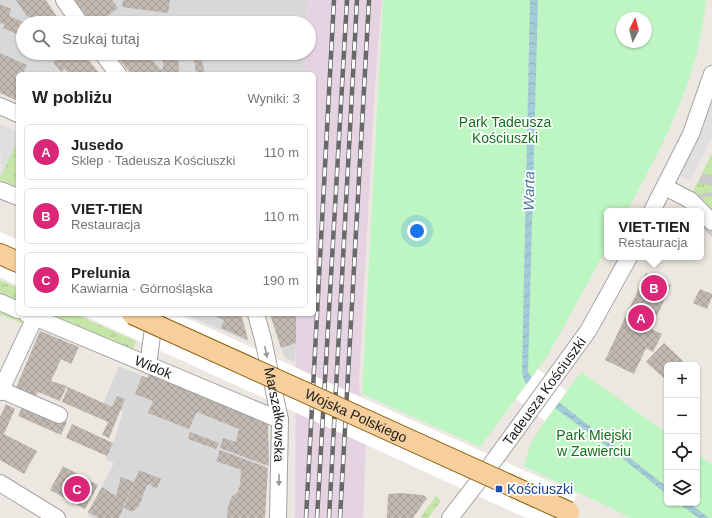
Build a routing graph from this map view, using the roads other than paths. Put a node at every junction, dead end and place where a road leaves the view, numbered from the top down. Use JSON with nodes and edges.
{"nodes":[{"id":1,"x":64,"y":0,"type":"edge"},
{"id":2,"x":75,"y":16,"type":"edge"},
{"id":3,"x":107,"y":60,"type":"edge"},
{"id":4,"x":116,"y":72,"type":"edge"},
{"id":5,"x":712,"y":74,"type":"edge"},
{"id":6,"x":0,"y":106,"type":"edge"},
{"id":7,"x":16,"y":113,"type":"edge"},
{"id":8,"x":665,"y":186,"type":"junction"},
{"id":9,"x":0,"y":190,"type":"edge"},
{"id":10,"x":16,"y":196,"type":"edge"},
{"id":11,"x":654,"y":208,"type":"edge"},
{"id":12,"x":698,"y":208,"type":"edge"},
{"id":13,"x":704,"y":214,"type":"edge"},
{"id":14,"x":712,"y":222,"type":"edge"},
{"id":15,"x":0,"y":254,"type":"edge"},
{"id":16,"x":627,"y":260,"type":"edge"},
{"id":17,"x":16,"y":261,"type":"edge"},
{"id":18,"x":0,"y":302,"type":"edge"},
{"id":19,"x":16,"y":309,"type":"edge"},
{"id":20,"x":31,"y":316,"type":"edge"},
{"id":21,"x":136,"y":316,"type":"edge"},
{"id":22,"x":155,"y":316,"type":"edge"},
{"id":23,"x":257,"y":316,"type":"edge"},
{"id":24,"x":148,"y":365,"type":"junction"},
{"id":25,"x":1,"y":391,"type":"edge"},
{"id":26,"x":59,"y":415,"type":"dead end"},
{"id":27,"x":280,"y":420,"type":"junction"},
{"id":28,"x":0,"y":483,"type":"edge"},
{"id":29,"x":575,"y":515,"type":"edge"},
{"id":30,"x":57,"y":518,"type":"edge"},
{"id":31,"x":278,"y":518,"type":"edge"},
{"id":32,"x":450,"y":518,"type":"edge"}],
"edges":[{"from":1,"to":2,"type":"street"},
{"from":3,"to":4,"type":"street"},
{"from":5,"to":8,"type":"street"},
{"from":6,"to":7,"type":"street"},
{"from":8,"to":11,"type":"street"},
{"from":8,"to":12,"type":"street"},
{"from":9,"to":10,"type":"street"},
{"from":13,"to":14,"type":"street"},
{"from":15,"to":17,"type":"main road"},
{"from":16,"to":32,"type":"street","name":"Tadeusza Kościuszki"},
{"from":18,"to":19,"type":"street"},
{"from":20,"to":24,"type":"street","name":"Widok"},
{"from":20,"to":25,"type":"street"},
{"from":21,"to":29,"type":"main road","name":"Wojska Polskiego","bridge":true},
{"from":22,"to":24,"type":"street"},
{"from":23,"to":27,"type":"street","name":"Marszałkowska","one_way":true},
{"from":24,"to":27,"type":"street","name":"Widok"},
{"from":25,"to":26,"type":"street"},
{"from":27,"to":31,"type":"street","name":"Marszałkowska","one_way":true},
{"from":28,"to":30,"type":"street"}]}
